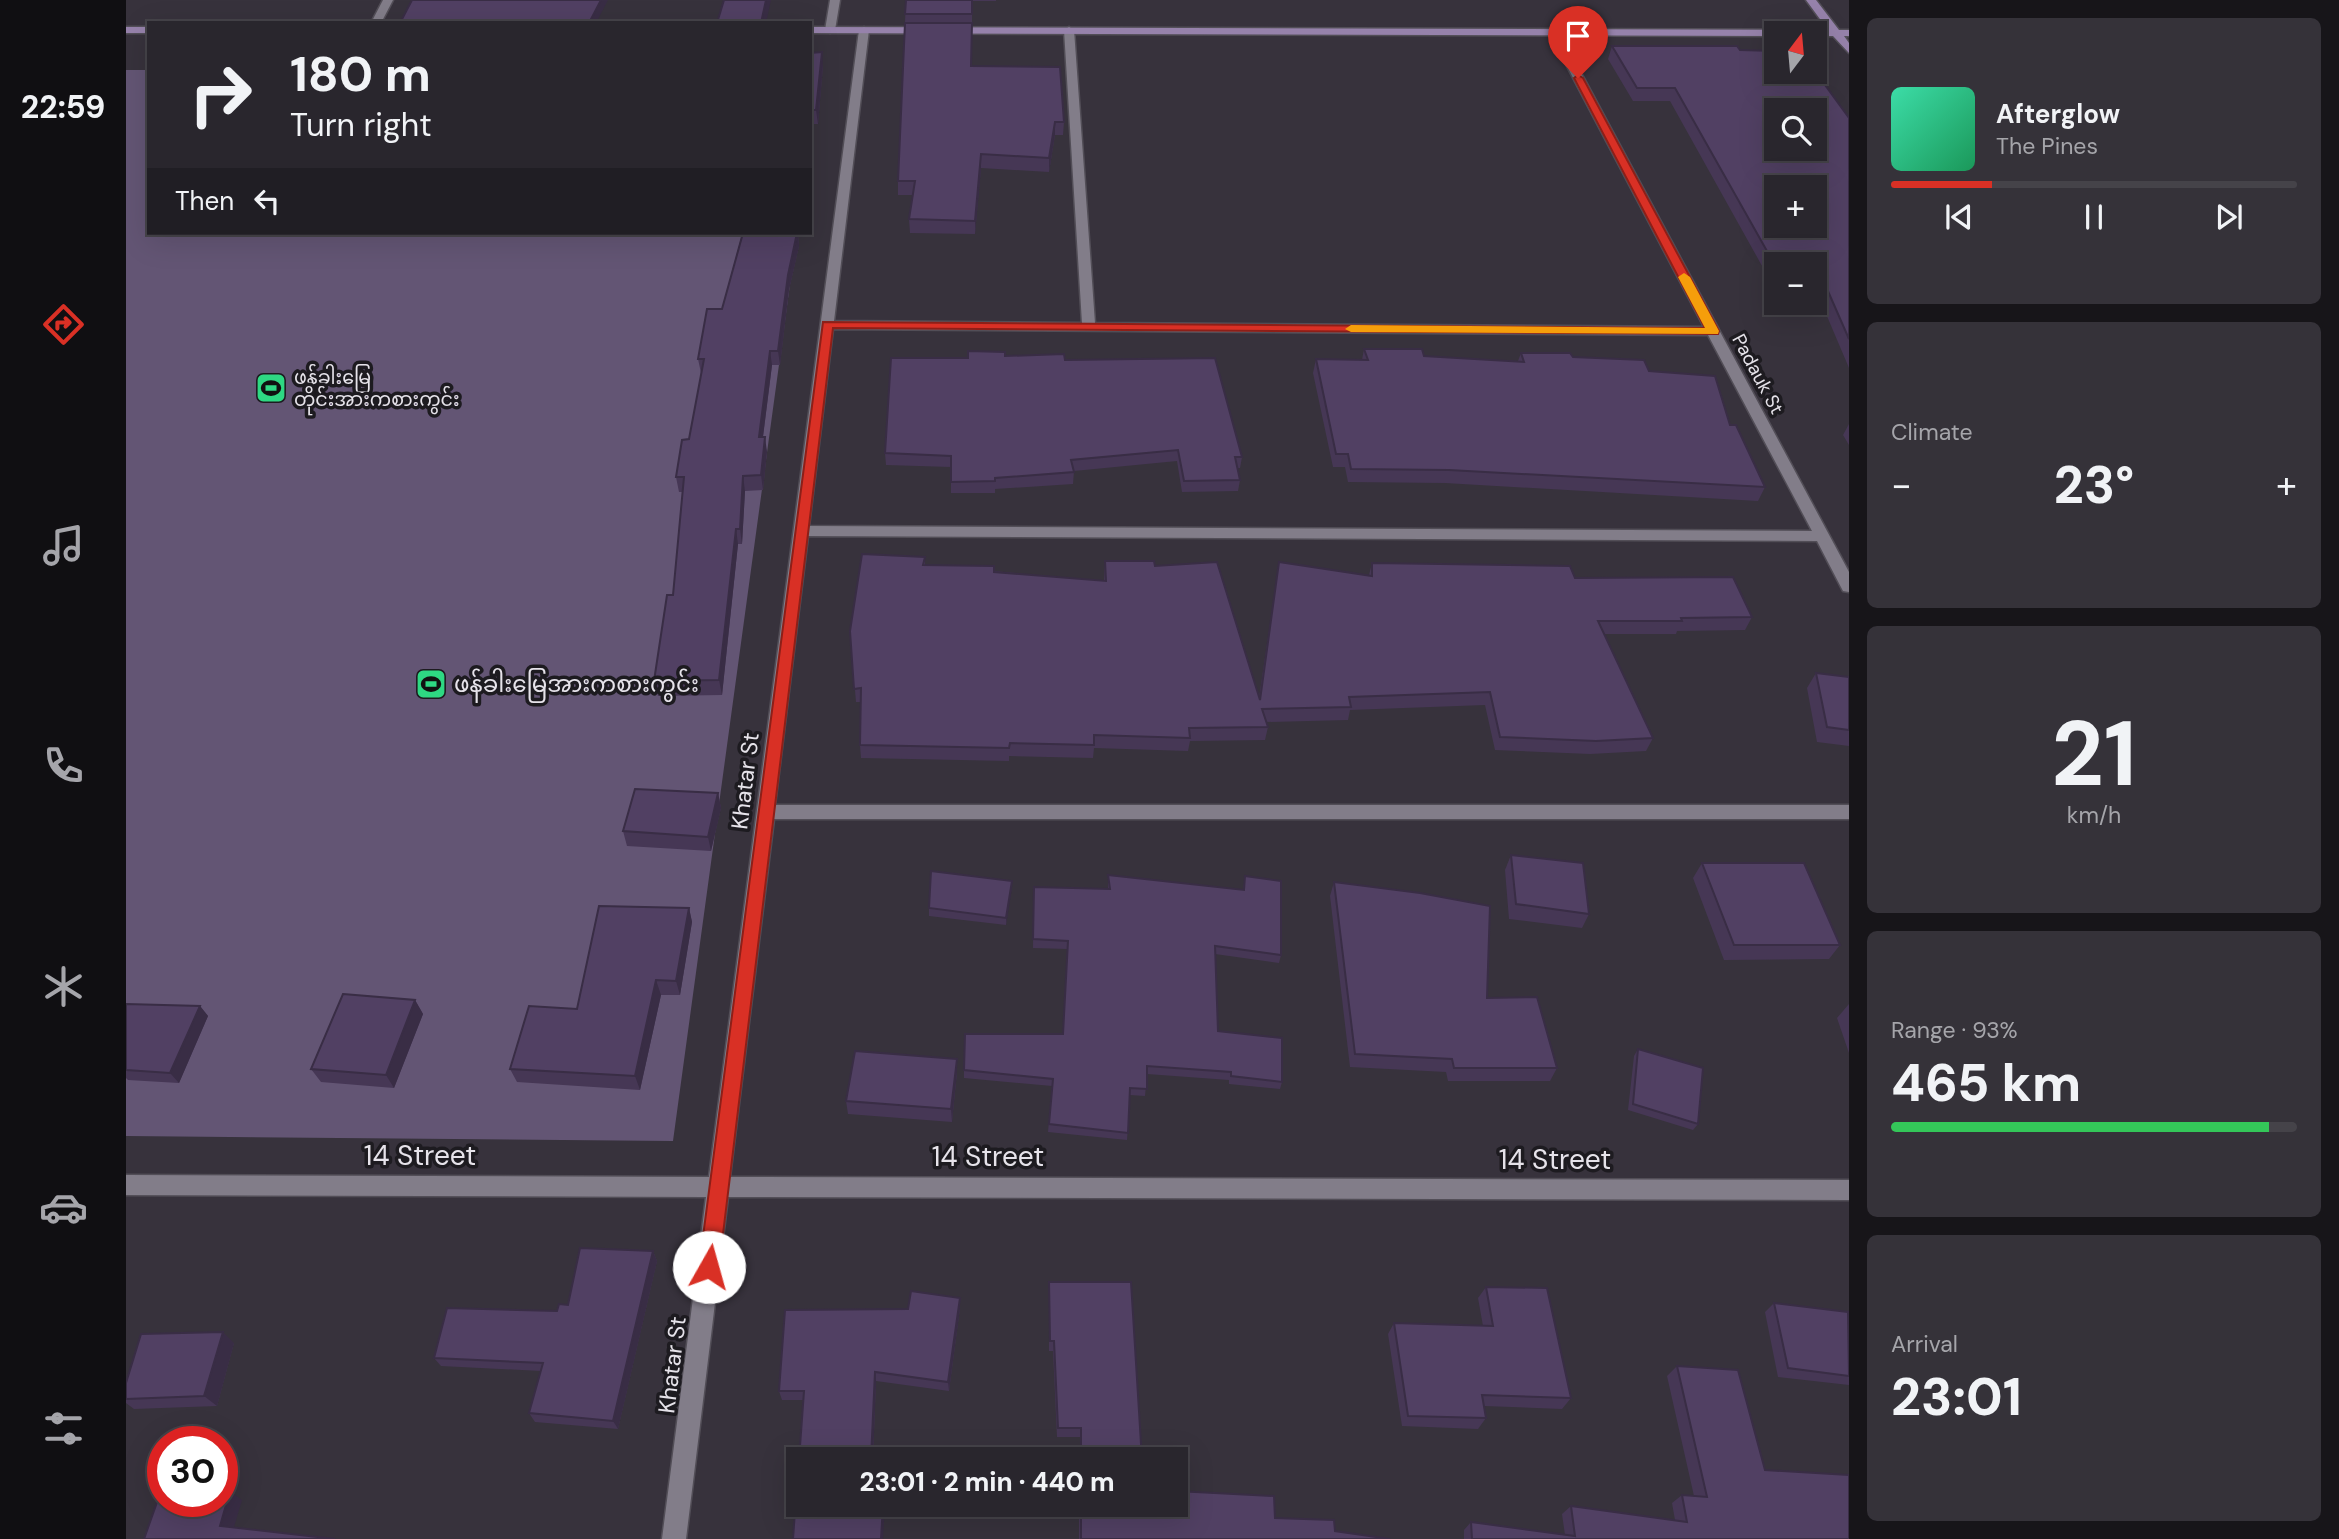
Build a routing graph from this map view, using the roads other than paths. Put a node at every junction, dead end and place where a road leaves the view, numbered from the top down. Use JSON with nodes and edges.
{"nodes":[{"id":1,"x":388,"y":0,"type":"edge"},
{"id":2,"x":835,"y":0,"type":"edge"},
{"id":3,"x":1811,"y":0,"type":"edge"},
{"id":4,"x":377,"y":21,"type":"edge"},
{"id":5,"x":126,"y":30,"type":"edge"},
{"id":6,"x":147,"y":30,"type":"edge"},
{"id":7,"x":812,"y":30,"type":"edge"},
{"id":8,"x":830,"y":30,"type":"junction"},
{"id":9,"x":864,"y":30,"type":"junction"},
{"id":10,"x":1069,"y":30,"type":"junction"},
{"id":11,"x":1554,"y":32,"type":"junction"},
{"id":12,"x":1836,"y":33,"type":"junction"},
{"id":13,"x":1849,"y":33,"type":"edge"},
{"id":14,"x":1849,"y":50,"type":"edge"},
{"id":15,"x":827,"y":325,"type":"junction"},
{"id":16,"x":1089,"y":327,"type":"junction"},
{"id":17,"x":1713,"y":331,"type":"junction"},
{"id":18,"x":802,"y":531,"type":"junction"},
{"id":19,"x":1822,"y":536,"type":"junction"},
{"id":20,"x":1849,"y":587,"type":"edge"},
{"id":21,"x":1849,"y":812,"type":"edge"},
{"id":22,"x":766,"y":813,"type":"junction"},
{"id":23,"x":126,"y":1185,"type":"edge"},
{"id":24,"x":720,"y":1185,"type":"junction"},
{"id":25,"x":1849,"y":1190,"type":"edge"},
{"id":26,"x":674,"y":1539,"type":"edge"}],
"edges":[{"from":1,"to":4,"type":"street"},
{"from":2,"to":8,"type":"street"},
{"from":3,"to":12,"type":"street"},
{"from":5,"to":6,"type":"street"},
{"from":7,"to":8,"type":"street"},
{"from":8,"to":9,"type":"street"},
{"from":9,"to":10,"type":"street"},
{"from":9,"to":15,"type":"street","name":"Khatar St"},
{"from":10,"to":11,"type":"street"},
{"from":10,"to":16,"type":"street"},
{"from":11,"to":12,"type":"street"},
{"from":11,"to":17,"type":"street","name":"Padauk St"},
{"from":12,"to":13,"type":"street"},
{"from":12,"to":14,"type":"street"},
{"from":15,"to":16,"type":"street"},
{"from":15,"to":18,"type":"street","name":"Khatar St"},
{"from":16,"to":17,"type":"street"},
{"from":17,"to":19,"type":"street","name":"Padauk St"},
{"from":18,"to":19,"type":"street"},
{"from":18,"to":22,"type":"street","name":"Khatar St"},
{"from":19,"to":20,"type":"street","name":"Padauk St"},
{"from":21,"to":22,"type":"street"},
{"from":22,"to":24,"type":"street","name":"Khatar St"},
{"from":23,"to":24,"type":"street","name":"14 Street"},
{"from":24,"to":25,"type":"street","name":"14 Street"},
{"from":24,"to":26,"type":"street","name":"Khatar St"}]}
